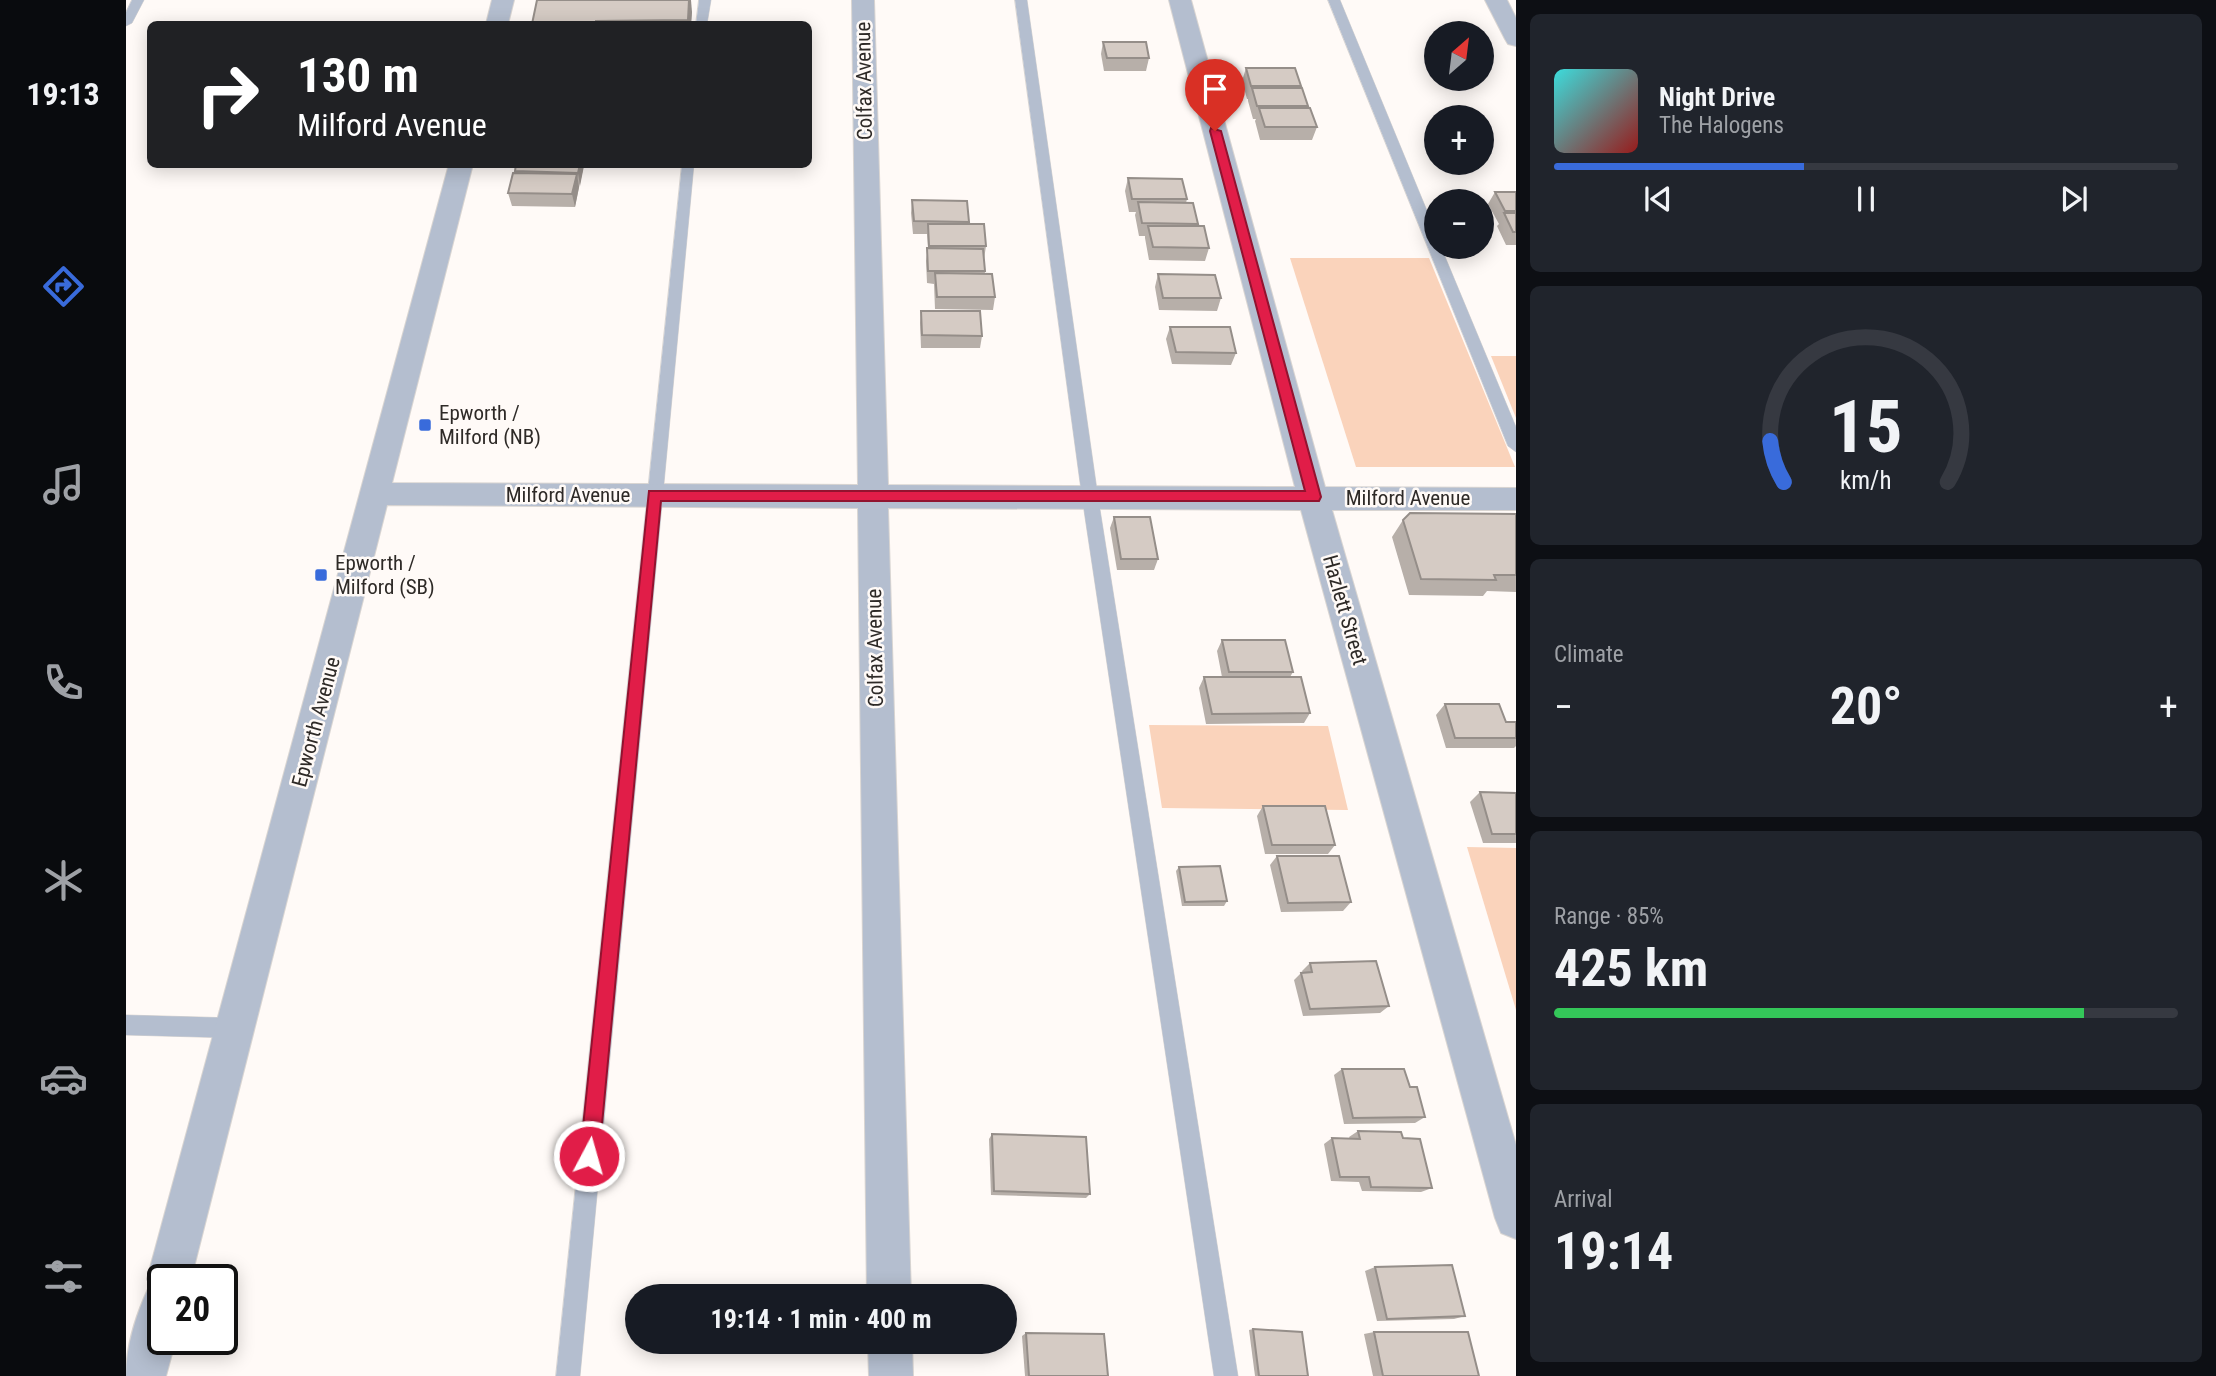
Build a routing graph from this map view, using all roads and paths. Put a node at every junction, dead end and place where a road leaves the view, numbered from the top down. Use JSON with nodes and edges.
{"nodes":[{"id":1,"x":138,"y":0,"type":"edge"},
{"id":2,"x":503,"y":0,"type":"edge"},
{"id":3,"x":705,"y":0,"type":"edge"},
{"id":4,"x":863,"y":0,"type":"edge"},
{"id":5,"x":1021,"y":0,"type":"edge"},
{"id":6,"x":1180,"y":0,"type":"edge"},
{"id":7,"x":1334,"y":0,"type":"edge"},
{"id":8,"x":1496,"y":0,"type":"edge"},
{"id":9,"x":498,"y":21,"type":"edge"},
{"id":10,"x":702,"y":21,"type":"edge"},
{"id":11,"x":126,"y":23,"type":"edge"},
{"id":12,"x":1516,"y":39,"type":"edge"},
{"id":13,"x":460,"y":168,"type":"edge"},
{"id":14,"x":688,"y":168,"type":"edge"},
{"id":15,"x":1516,"y":446,"type":"edge"},
{"id":16,"x":376,"y":494,"type":"junction"},
{"id":17,"x":654,"y":495,"type":"junction"},
{"id":18,"x":872,"y":496,"type":"junction"},
{"id":19,"x":1090,"y":497,"type":"junction"},
{"id":20,"x":1314,"y":497,"type":"junction"},
{"id":21,"x":1516,"y":499,"type":"edge"},
{"id":22,"x":126,"y":1025,"type":"edge"},
{"id":23,"x":235,"y":1028,"type":"junction"},
{"id":24,"x":1516,"y":1218,"type":"edge"},
{"id":25,"x":173,"y":1264,"type":"edge"},
{"id":26,"x":889,"y":1284,"type":"edge"},
{"id":27,"x":890,"y":1354,"type":"edge"},
{"id":28,"x":150,"y":1355,"type":"edge"},
{"id":29,"x":144,"y":1376,"type":"edge"},
{"id":30,"x":568,"y":1376,"type":"edge"},
{"id":31,"x":891,"y":1376,"type":"edge"},
{"id":32,"x":1226,"y":1376,"type":"edge"}],
"edges":[{"from":1,"to":11,"type":"lane"},
{"from":2,"to":9,"type":"street"},
{"from":3,"to":10,"type":"lane"},
{"from":4,"to":18,"type":"street","name":"Colfax Avenue"},
{"from":5,"to":19,"type":"lane"},
{"from":6,"to":20,"type":"street","name":"Hazlett Street"},
{"from":7,"to":15,"type":"lane"},
{"from":8,"to":12,"type":"street"},
{"from":13,"to":16,"type":"street","name":"Epworth Avenue"},
{"from":14,"to":17,"type":"lane"},
{"from":16,"to":17,"type":"street","name":"Milford Avenue"},
{"from":16,"to":23,"type":"street","name":"Epworth Avenue"},
{"from":17,"to":18,"type":"street","name":"Milford Avenue"},
{"from":17,"to":30,"type":"lane"},
{"from":18,"to":19,"type":"street","name":"Milford Avenue"},
{"from":18,"to":26,"type":"street","name":"Colfax Avenue"},
{"from":19,"to":20,"type":"street","name":"Milford Avenue"},
{"from":19,"to":32,"type":"lane"},
{"from":20,"to":21,"type":"street","name":"Milford Avenue"},
{"from":20,"to":24,"type":"street","name":"Hazlett Street"},
{"from":22,"to":23,"type":"lane"},
{"from":23,"to":25,"type":"street","name":"Epworth Avenue"},
{"from":27,"to":31,"type":"street"},
{"from":28,"to":29,"type":"street"}]}
